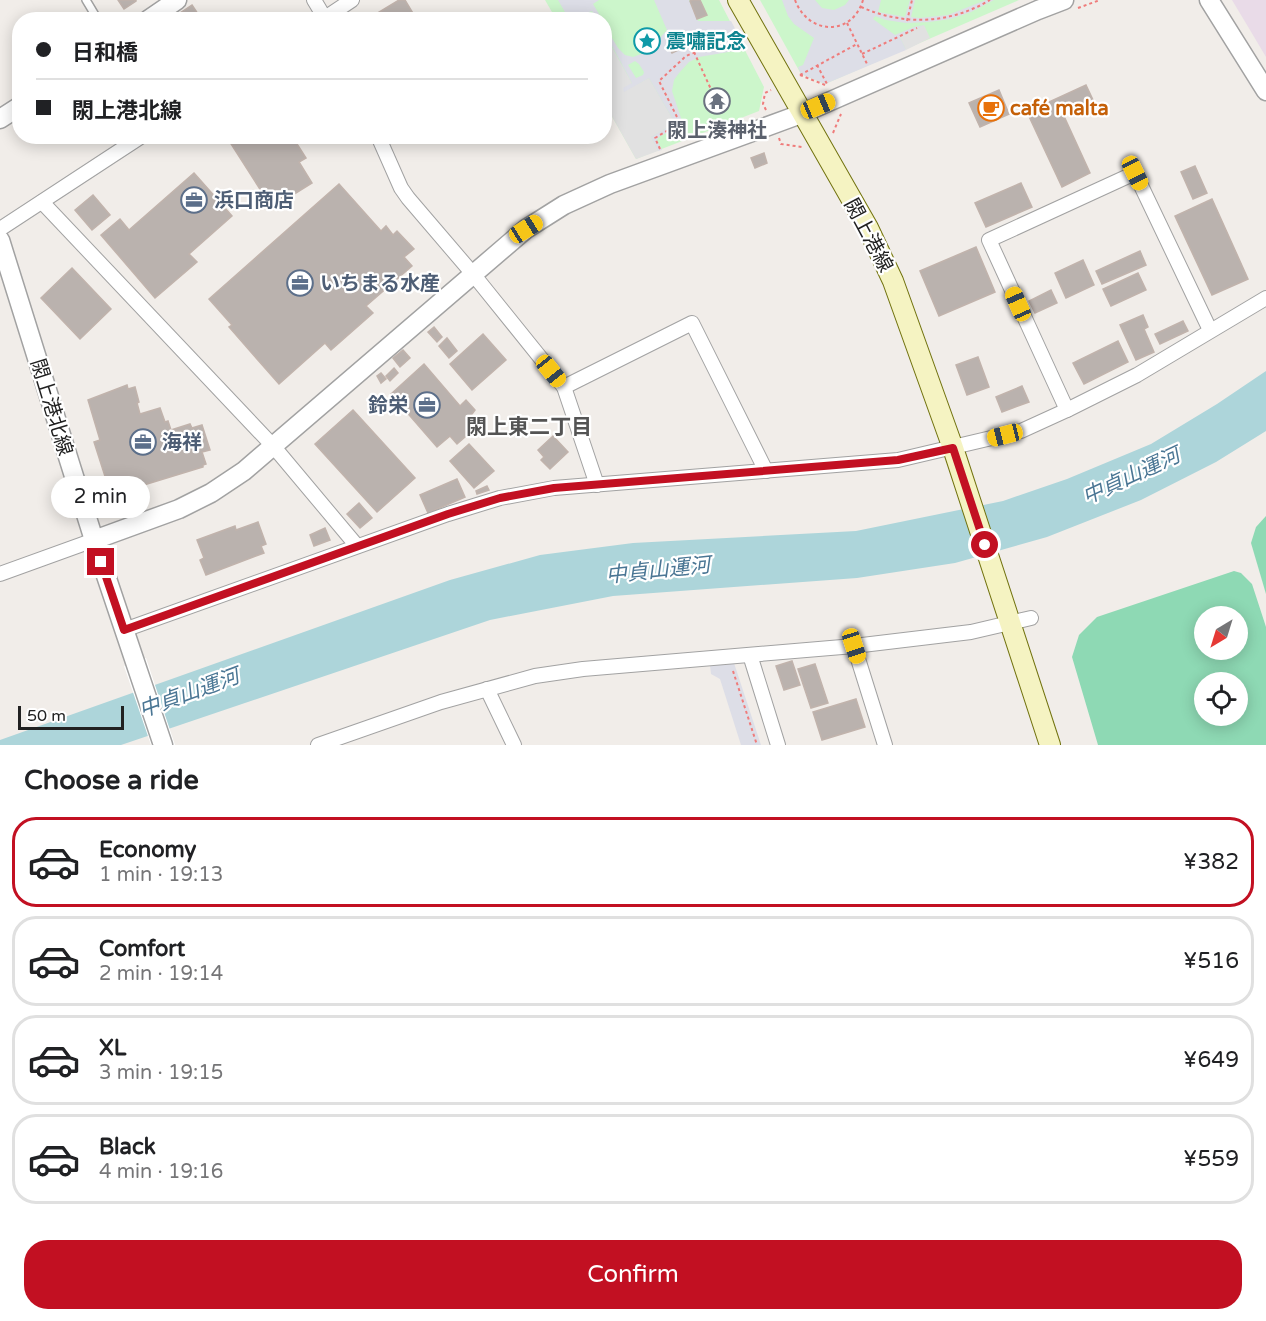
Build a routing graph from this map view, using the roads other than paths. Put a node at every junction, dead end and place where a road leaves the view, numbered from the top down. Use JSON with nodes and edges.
{"nodes":[{"id":1,"x":177,"y":0,"type":"edge"},
{"id":2,"x":352,"y":0,"type":"edge"},
{"id":3,"x":738,"y":0,"type":"edge"},
{"id":4,"x":1064,"y":0,"type":"edge"},
{"id":5,"x":1209,"y":0,"type":"edge"},
{"id":6,"x":160,"y":12,"type":"edge"},
{"id":7,"x":334,"y":12,"type":"edge"},
{"id":8,"x":1266,"y":91,"type":"edge"},
{"id":9,"x":801,"y":114,"type":"junction"},
{"id":10,"x":130,"y":144,"type":"edge"},
{"id":11,"x":382,"y":144,"type":"edge"},
{"id":12,"x":42,"y":202,"type":"junction"},
{"id":13,"x":0,"y":229,"type":"edge"},
{"id":14,"x":0,"y":240,"type":"edge"},
{"id":15,"x":473,"y":274,"type":"junction"},
{"id":16,"x":1266,"y":298,"type":"edge"},
{"id":17,"x":1210,"y":330,"type":"junction"},
{"id":18,"x":564,"y":387,"type":"junction"},
{"id":19,"x":1066,"y":410,"type":"junction"},
{"id":20,"x":274,"y":447,"type":"junction"},
{"id":21,"x":953,"y":448,"type":"junction"},
{"id":22,"x":766,"y":471,"type":"junction"},
{"id":23,"x":597,"y":485,"type":"junction"},
{"id":24,"x":94,"y":540,"type":"junction"},
{"id":25,"x":357,"y":546,"type":"junction"},
{"id":26,"x":0,"y":574,"type":"edge"},
{"id":27,"x":1030,"y":618,"type":"dead end"},
{"id":28,"x":1011,"y":622,"type":"junction"},
{"id":29,"x":124,"y":630,"type":"junction"},
{"id":30,"x":854,"y":646,"type":"junction"},
{"id":31,"x":750,"y":655,"type":"junction"},
{"id":32,"x":487,"y":689,"type":"junction"},
{"id":33,"x":163,"y":745,"type":"edge"},
{"id":34,"x":318,"y":745,"type":"edge"},
{"id":35,"x":514,"y":745,"type":"edge"},
{"id":36,"x":778,"y":745,"type":"edge"},
{"id":37,"x":885,"y":745,"type":"edge"},
{"id":38,"x":1050,"y":745,"type":"edge"}],
"edges":[{"from":1,"to":6,"type":"street"},
{"from":2,"to":7,"type":"street"},
{"from":3,"to":9,"type":"main road","name":"閖上港線"},
{"from":4,"to":9,"type":"street"},
{"from":5,"to":8,"type":"street"},
{"from":9,"to":15,"type":"street"},
{"from":9,"to":21,"type":"main road","name":"閖上港線"},
{"from":10,"to":12,"type":"street"},
{"from":11,"to":15,"type":"street"},
{"from":12,"to":13,"type":"street"},
{"from":12,"to":20,"type":"street"},
{"from":14,"to":24,"type":"street","name":"閖上港北線"},
{"from":15,"to":18,"type":"street"},
{"from":15,"to":20,"type":"street"},
{"from":16,"to":17,"type":"street"},
{"from":17,"to":19,"type":"street"},
{"from":17,"to":19,"type":"street"},
{"from":18,"to":22,"type":"street"},
{"from":18,"to":23,"type":"street"},
{"from":19,"to":21,"type":"street"},
{"from":20,"to":24,"type":"street"},
{"from":20,"to":25,"type":"street"},
{"from":21,"to":22,"type":"street"},
{"from":21,"to":28,"type":"main road","name":"閖上港線"},
{"from":22,"to":23,"type":"street"},
{"from":23,"to":25,"type":"street"},
{"from":24,"to":26,"type":"street"},
{"from":24,"to":29,"type":"street","name":"閖上港北線"},
{"from":25,"to":29,"type":"street"},
{"from":27,"to":28,"type":"street"},
{"from":28,"to":30,"type":"street"},
{"from":28,"to":38,"type":"main road"},
{"from":29,"to":33,"type":"street","name":"閖上港北線"},
{"from":30,"to":31,"type":"street"},
{"from":30,"to":37,"type":"street"},
{"from":31,"to":32,"type":"street"},
{"from":31,"to":36,"type":"street"},
{"from":32,"to":34,"type":"street"},
{"from":32,"to":35,"type":"street"}]}
